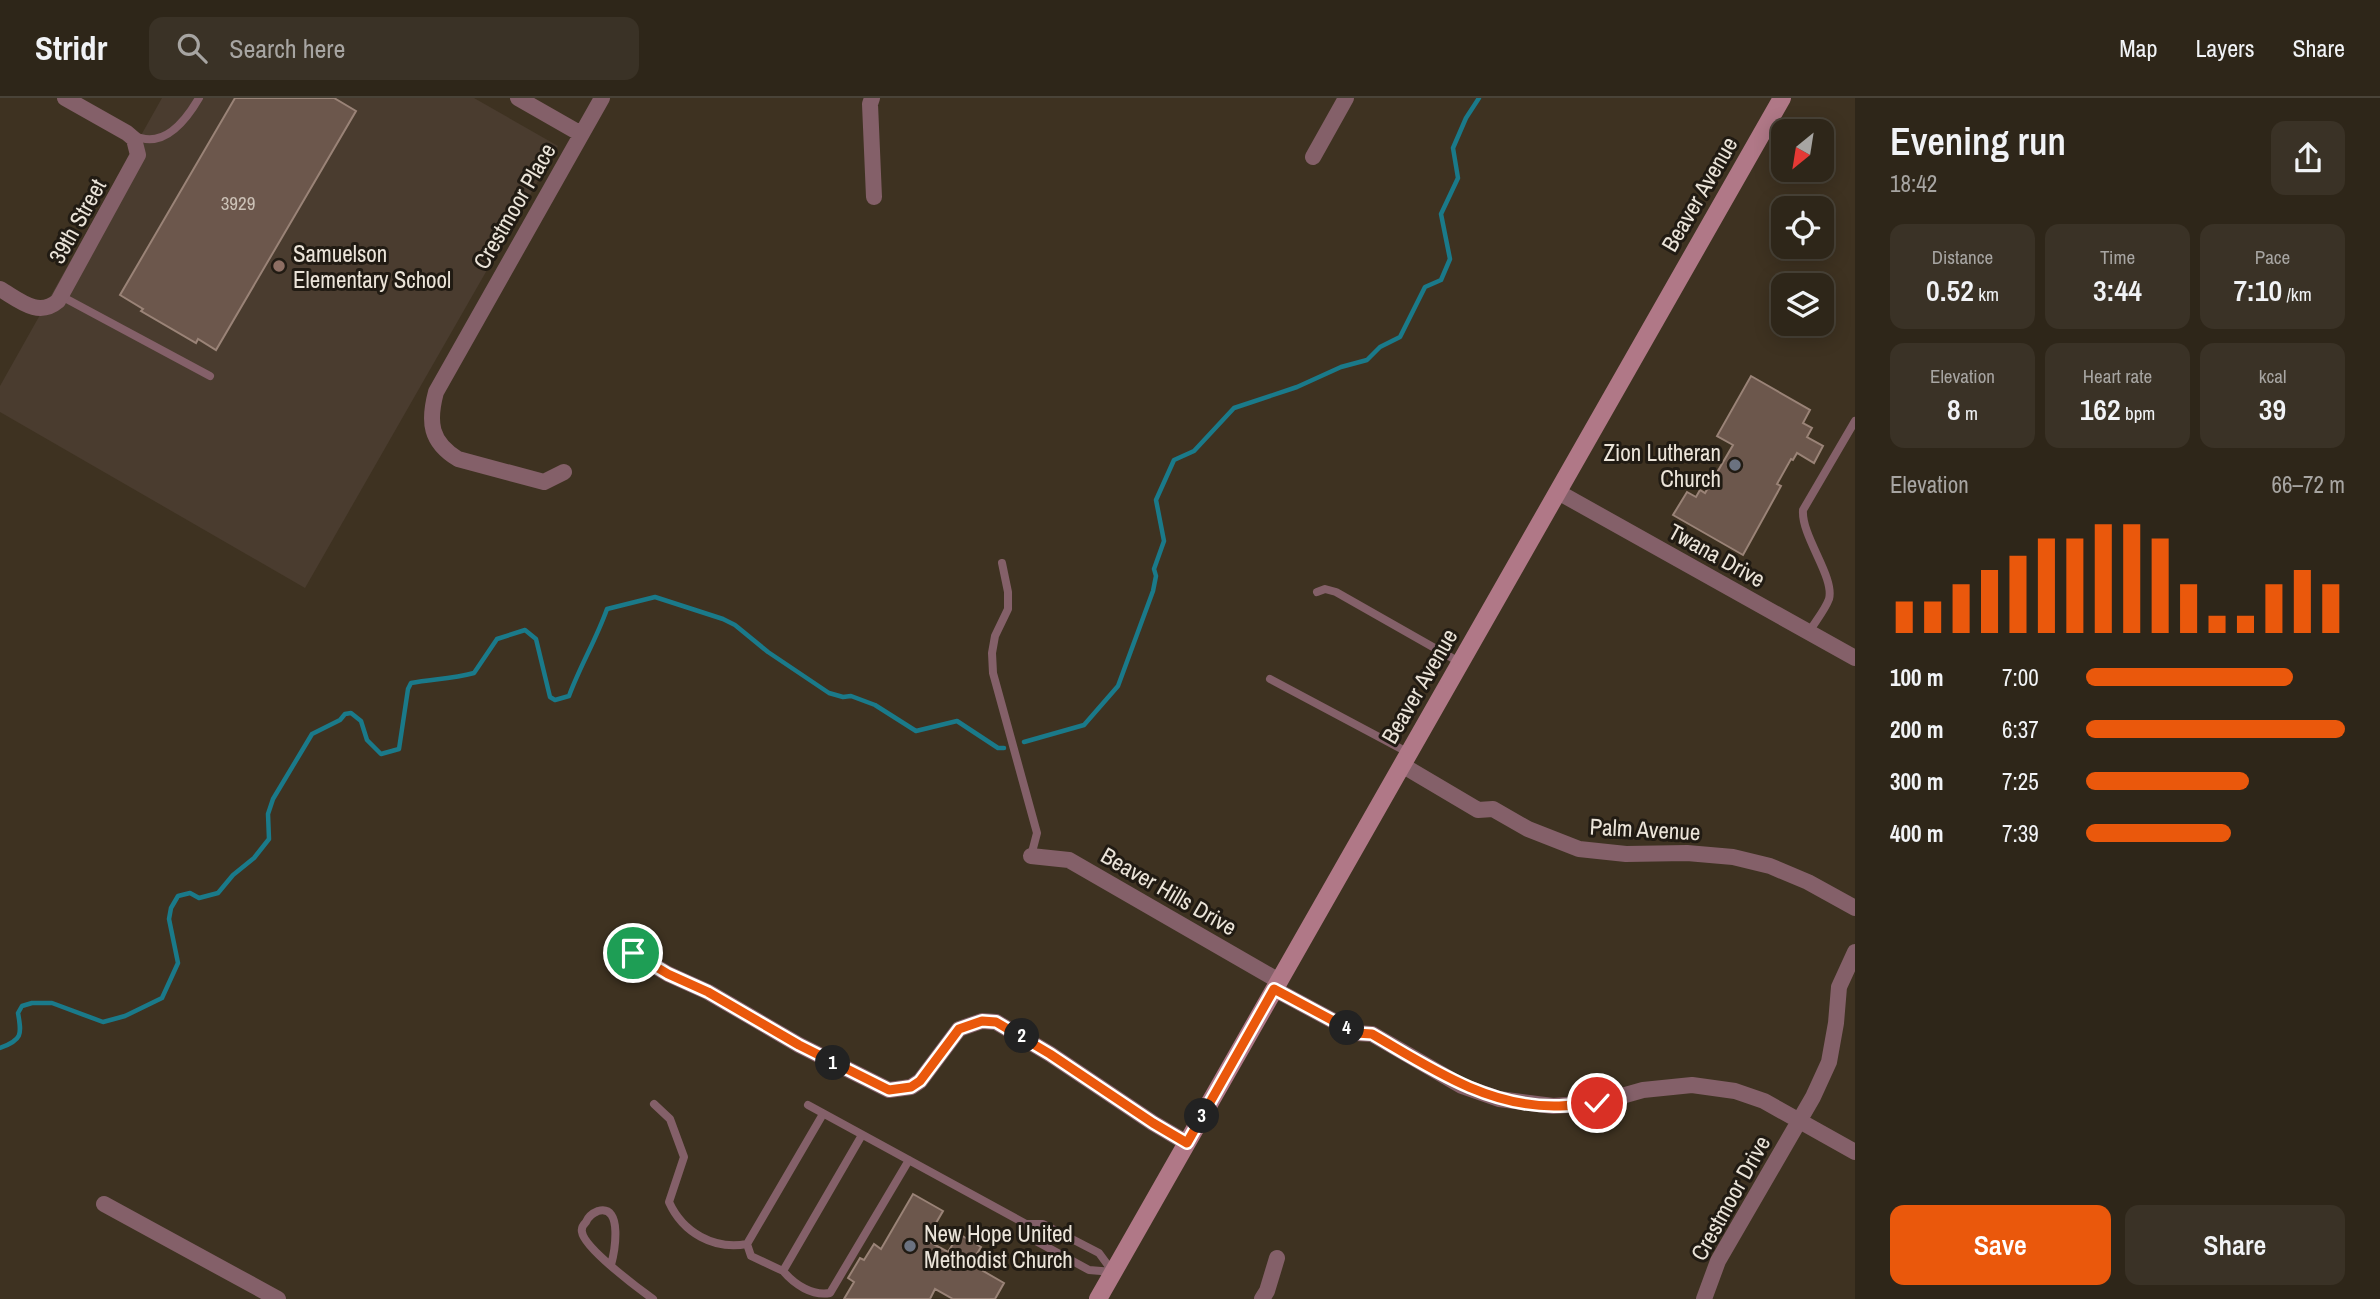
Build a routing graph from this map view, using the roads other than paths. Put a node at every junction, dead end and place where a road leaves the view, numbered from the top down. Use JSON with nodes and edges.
{"nodes":[{"id":1,"x":65,"y":98,"type":"edge"},
{"id":2,"x":199,"y":98,"type":"edge"},
{"id":3,"x":518,"y":98,"type":"edge"},
{"id":4,"x":602,"y":98,"type":"edge"},
{"id":5,"x":872,"y":98,"type":"edge"},
{"id":6,"x":1346,"y":98,"type":"edge"},
{"id":7,"x":1782,"y":98,"type":"edge"},
{"id":8,"x":127,"y":133,"type":"junction"},
{"id":9,"x":582,"y":134,"type":"junction"},
{"id":10,"x":1313,"y":157,"type":"dead end"},
{"id":11,"x":874,"y":197,"type":"dead end"},
{"id":12,"x":0,"y":289,"type":"edge"},
{"id":13,"x":61,"y":296,"type":"junction"},
{"id":14,"x":211,"y":376,"type":"dead end"},
{"id":15,"x":1855,"y":421,"type":"edge"},
{"id":16,"x":564,"y":472,"type":"dead end"},
{"id":17,"x":1558,"y":492,"type":"junction"},
{"id":18,"x":1002,"y":563,"type":"dead end"},
{"id":19,"x":1317,"y":592,"type":"dead end"},
{"id":20,"x":1809,"y":632,"type":"junction"},
{"id":21,"x":1855,"y":658,"type":"edge"},
{"id":22,"x":1461,"y":663,"type":"junction"},
{"id":23,"x":1270,"y":679,"type":"dead end"},
{"id":24,"x":1405,"y":759,"type":"junction"},
{"id":25,"x":1031,"y":856,"type":"joint"},
{"id":26,"x":1855,"y":908,"type":"edge"},
{"id":27,"x":1855,"y":952,"type":"edge"},
{"id":28,"x":633,"y":953,"type":"dead end"},
{"id":29,"x":1277,"y":985,"type":"junction"},
{"id":30,"x":654,"y":1104,"type":"dead end"},
{"id":31,"x":808,"y":1105,"type":"dead end"},
{"id":32,"x":824,"y":1114,"type":"junction"},
{"id":33,"x":1799,"y":1120,"type":"junction"},
{"id":34,"x":862,"y":1135,"type":"junction"},
{"id":35,"x":1187,"y":1143,"type":"junction"},
{"id":36,"x":1855,"y":1152,"type":"edge"},
{"id":37,"x":909,"y":1160,"type":"junction"},
{"id":38,"x":104,"y":1204,"type":"dead end"},
{"id":39,"x":1026,"y":1224,"type":"junction"},
{"id":40,"x":747,"y":1244,"type":"junction"},
{"id":41,"x":1277,"y":1258,"type":"dead end"},
{"id":42,"x":611,"y":1265,"type":"junction"},
{"id":43,"x":783,"y":1271,"type":"junction"},
{"id":44,"x":1113,"y":1272,"type":"junction"},
{"id":45,"x":278,"y":1299,"type":"edge"},
{"id":46,"x":653,"y":1299,"type":"edge"},
{"id":47,"x":1098,"y":1299,"type":"edge"},
{"id":48,"x":1262,"y":1299,"type":"edge"},
{"id":49,"x":1704,"y":1299,"type":"edge"}],
"edges":[{"from":1,"to":8,"type":"street"},
{"from":2,"to":8,"type":"lane"},
{"from":3,"to":9,"type":"street"},
{"from":4,"to":9,"type":"street","name":"Crestmoor Place"},
{"from":5,"to":11,"type":"street"},
{"from":6,"to":10,"type":"street"},
{"from":7,"to":17,"type":"main road","name":"Beaver Avenue"},
{"from":8,"to":13,"type":"street","name":"39th Street"},
{"from":9,"to":16,"type":"street","name":"Crestmoor Place"},
{"from":12,"to":13,"type":"street","name":"39th Street"},
{"from":13,"to":14,"type":"lane"},
{"from":15,"to":20,"type":"lane"},
{"from":17,"to":20,"type":"street","name":"Twana Drive"},
{"from":17,"to":22,"type":"main road","name":"Beaver Avenue"},
{"from":18,"to":25,"type":"lane"},
{"from":19,"to":22,"type":"lane"},
{"from":20,"to":21,"type":"street","name":"Twana Drive"},
{"from":22,"to":24,"type":"main road","name":"Beaver Avenue"},
{"from":23,"to":24,"type":"lane"},
{"from":24,"to":26,"type":"street","name":"Palm Avenue"},
{"from":24,"to":29,"type":"main road","name":"Beaver Avenue"},
{"from":25,"to":29,"type":"street","name":"Beaver Hills Drive"},
{"from":27,"to":33,"type":"street","name":"Crestmoor Drive"},
{"from":28,"to":35,"type":"street"},
{"from":29,"to":33,"type":"street","name":"Beaver Hills Drive"},
{"from":29,"to":35,"type":"main road","name":"Beaver Avenue"},
{"from":30,"to":40,"type":"lane"},
{"from":31,"to":32,"type":"lane"},
{"from":32,"to":34,"type":"lane"},
{"from":32,"to":40,"type":"lane"},
{"from":33,"to":36,"type":"street","name":"Beaver Hills Drive"},
{"from":33,"to":49,"type":"street","name":"Crestmoor Drive"},
{"from":34,"to":37,"type":"lane"},
{"from":34,"to":43,"type":"lane"},
{"from":35,"to":44,"type":"main road","name":"Beaver Avenue"},
{"from":37,"to":39,"type":"lane"},
{"from":37,"to":43,"type":"lane"},
{"from":38,"to":45,"type":"street"},
{"from":39,"to":44,"type":"lane"},
{"from":39,"to":44,"type":"lane"},
{"from":40,"to":43,"type":"lane"},
{"from":41,"to":48,"type":"street"},
{"from":42,"to":42,"type":"lane"},
{"from":42,"to":46,"type":"lane"},
{"from":44,"to":47,"type":"main road","name":"Beaver Avenue"}]}
